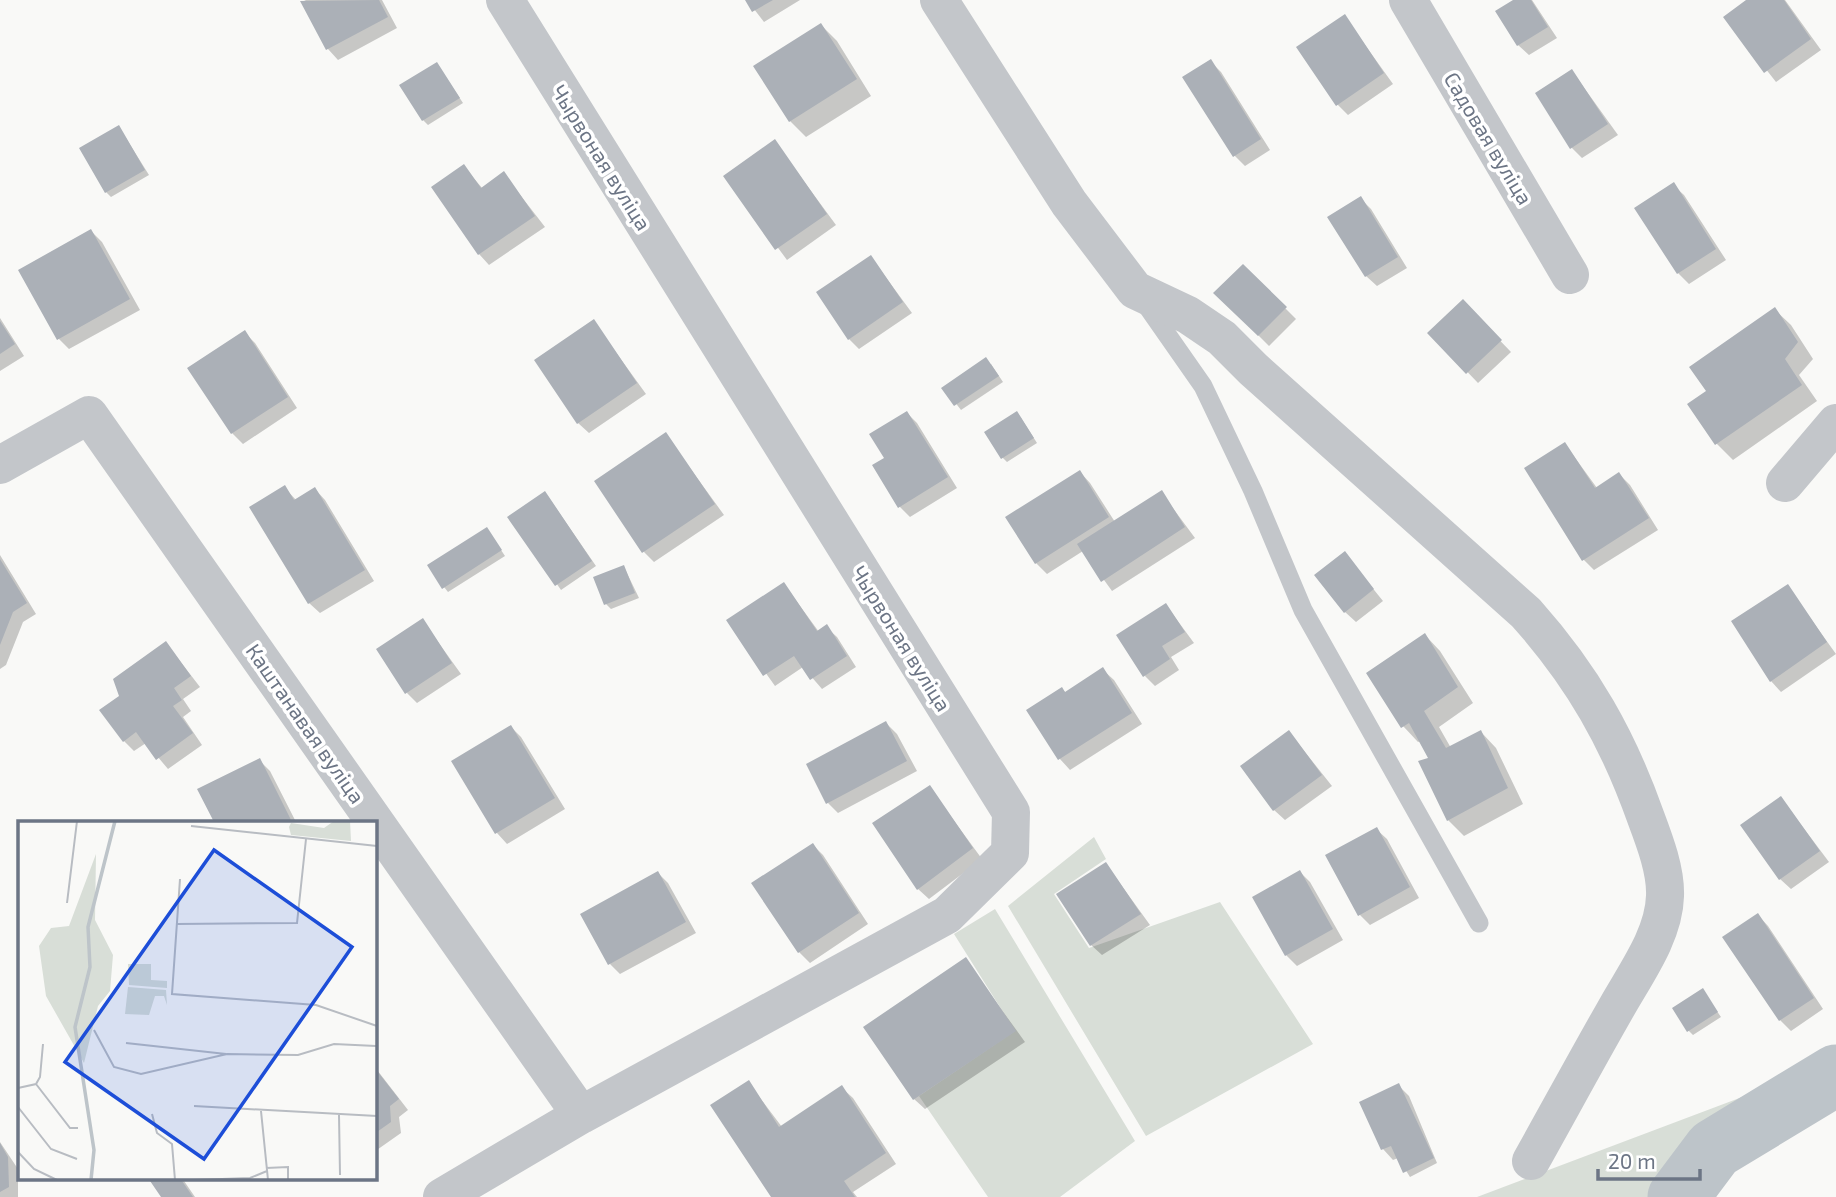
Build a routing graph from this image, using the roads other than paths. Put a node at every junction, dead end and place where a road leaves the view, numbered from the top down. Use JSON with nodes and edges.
{"nodes":[{"id":1,"x":505,"y":0,"type":"edge"},
{"id":2,"x":939,"y":0,"type":"edge"},
{"id":3,"x":1408,"y":0,"type":"edge"},
{"id":4,"x":1570,"y":275,"type":"dead end"},
{"id":5,"x":1135,"y":290,"type":"junction"},
{"id":6,"x":1836,"y":424,"type":"edge"},
{"id":7,"x":0,"y":465,"type":"edge"},
{"id":8,"x":1785,"y":483,"type":"dead end"},
{"id":9,"x":374,"y":821,"type":"edge"},
{"id":10,"x":376,"y":823,"type":"edge"},
{"id":11,"x":1479,"y":923,"type":"dead end"},
{"id":12,"x":581,"y":1115,"type":"junction"},
{"id":13,"x":1531,"y":1161,"type":"dead end"},
{"id":14,"x":442,"y":1197,"type":"edge"}],
"edges":[{"from":1,"to":12,"type":"street","name":"Чырвоная вуліца"},
{"from":2,"to":5,"type":"street"},
{"from":3,"to":4,"type":"street","name":"Садовая вуліца"},
{"from":5,"to":11,"type":"lane"},
{"from":5,"to":13,"type":"street"},
{"from":6,"to":8,"type":"street"},
{"from":7,"to":9,"type":"street","name":"Каштанавая вуліца"},
{"from":10,"to":12,"type":"street","name":"Каштанавая вуліца"},
{"from":12,"to":14,"type":"street","name":"Чырвоная вуліца"}]}
